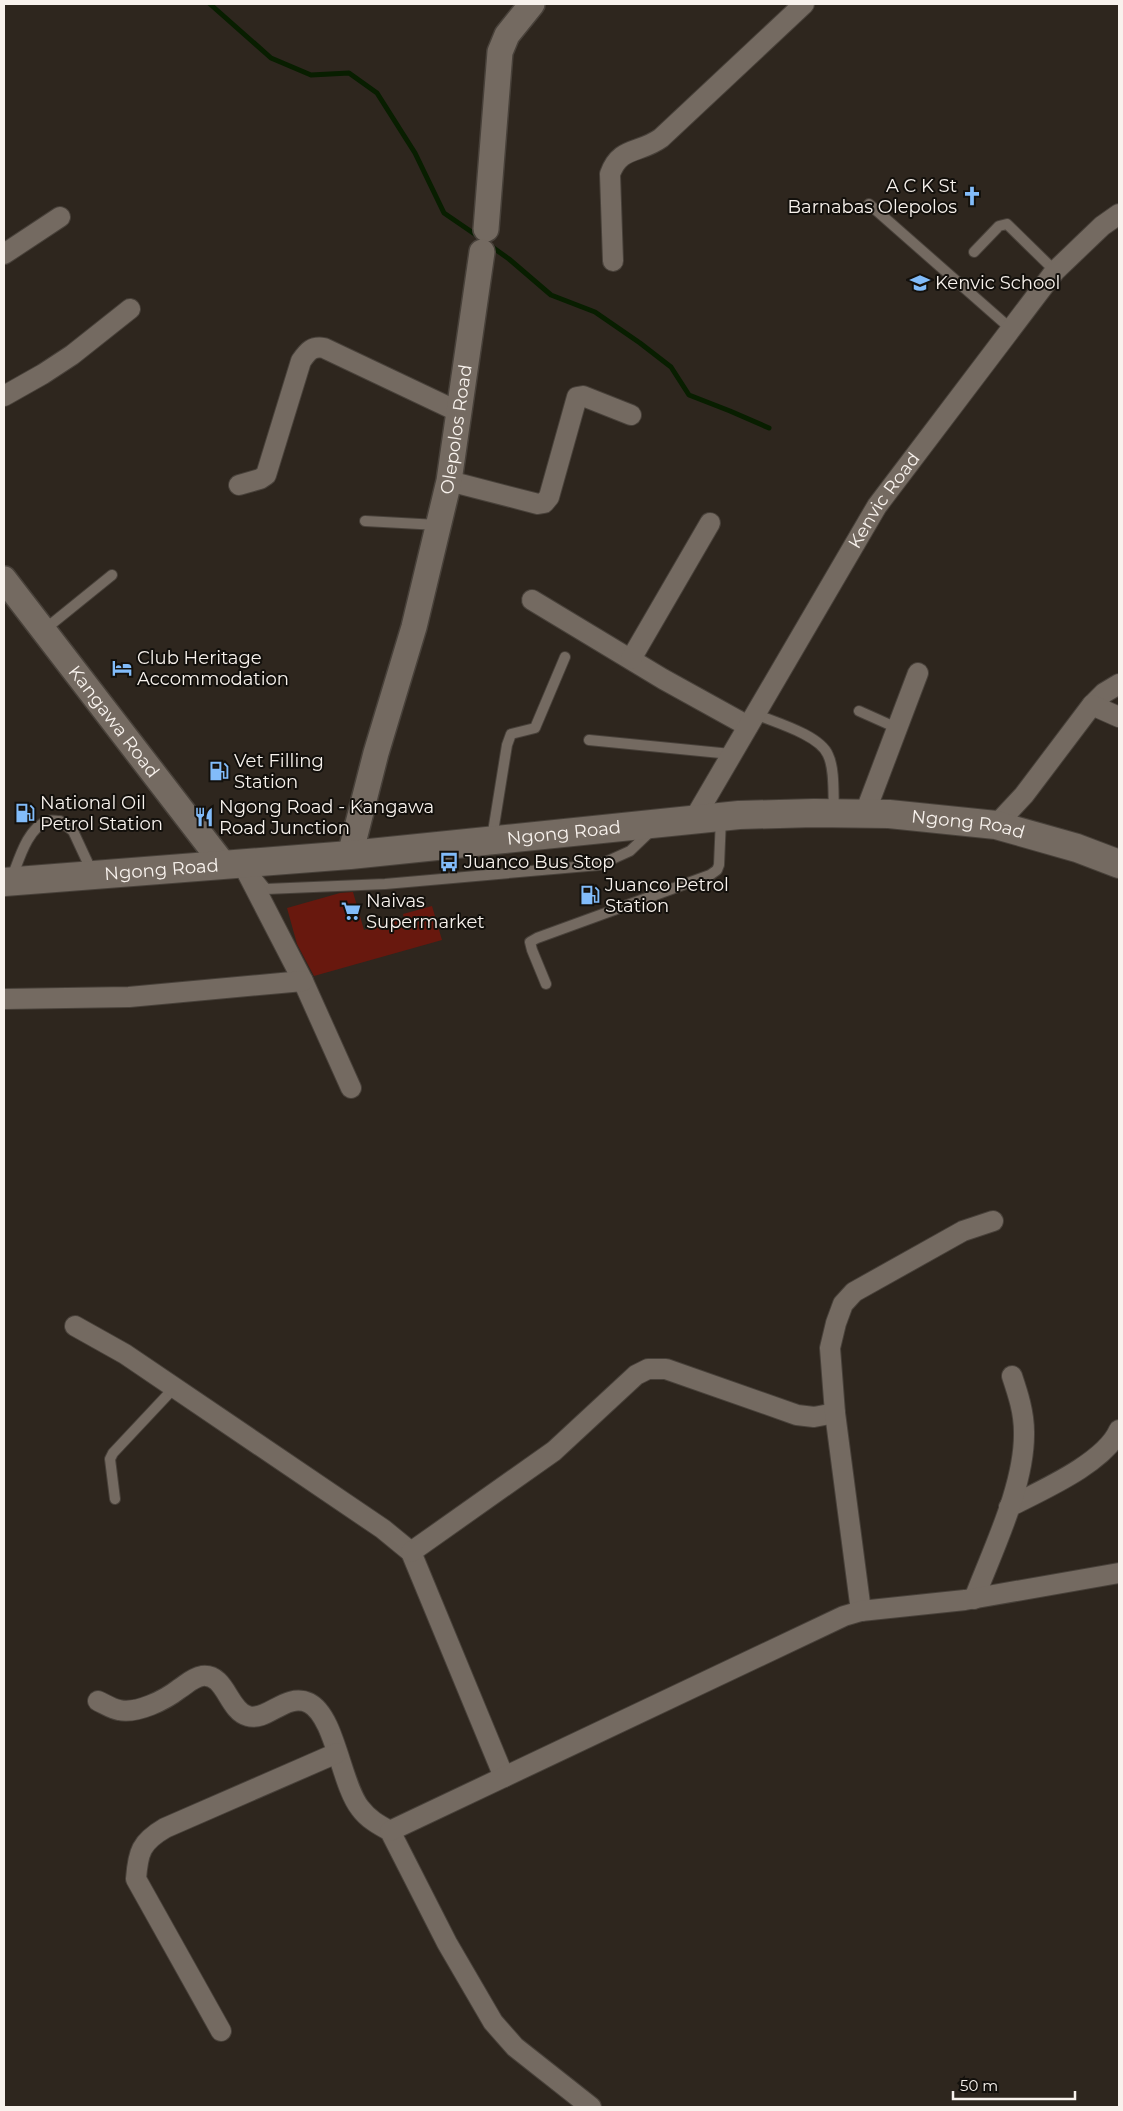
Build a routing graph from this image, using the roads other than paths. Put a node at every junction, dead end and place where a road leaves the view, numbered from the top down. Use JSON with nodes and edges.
{"nodes":[{"id":1,"x":532,"y":4,"type":"edge"},
{"id":2,"x":804,"y":4,"type":"edge"},
{"id":3,"x":869,"y":204,"type":"dead end"},
{"id":4,"x":1119,"y":214,"type":"edge"},
{"id":5,"x":60,"y":217,"type":"dead end"},
{"id":6,"x":974,"y":252,"type":"dead end"},
{"id":7,"x":4,"y":254,"type":"edge"},
{"id":8,"x":613,"y":261,"type":"dead end"},
{"id":9,"x":1055,"y":271,"type":"junction"},
{"id":10,"x":130,"y":309,"type":"dead end"},
{"id":11,"x":1011,"y":329,"type":"junction"},
{"id":12,"x":4,"y":396,"type":"edge"},
{"id":13,"x":459,"y":412,"type":"junction"},
{"id":14,"x":631,"y":415,"type":"dead end"},
{"id":15,"x":449,"y":481,"type":"junction"},
{"id":16,"x":239,"y":486,"type":"dead end"},
{"id":17,"x":365,"y":521,"type":"dead end"},
{"id":18,"x":710,"y":523,"type":"dead end"},
{"id":19,"x":439,"y":525,"type":"junction"},
{"id":20,"x":112,"y":575,"type":"dead end"},
{"id":21,"x":4,"y":579,"type":"edge"},
{"id":22,"x":532,"y":600,"type":"dead end"},
{"id":23,"x":43,"y":630,"type":"junction"},
{"id":24,"x":565,"y":657,"type":"dead end"},
{"id":25,"x":631,"y":659,"type":"junction"},
{"id":26,"x":918,"y":673,"type":"dead end"},
{"id":27,"x":1119,"y":684,"type":"edge"},
{"id":28,"x":1092,"y":705,"type":"junction"},
{"id":29,"x":859,"y":711,"type":"dead end"},
{"id":30,"x":1119,"y":717,"type":"edge"},
{"id":31,"x":751,"y":720,"type":"junction"},
{"id":32,"x":897,"y":728,"type":"junction"},
{"id":33,"x":589,"y":740,"type":"dead end"},
{"id":34,"x":731,"y":754,"type":"junction"},
{"id":35,"x":834,"y":813,"type":"junction"},
{"id":36,"x":865,"y":813,"type":"junction"},
{"id":37,"x":721,"y":817,"type":"junction"},
{"id":38,"x":694,"y":819,"type":"junction"},
{"id":39,"x":660,"y":822,"type":"junction"},
{"id":40,"x":996,"y":825,"type":"junction"},
{"id":41,"x":492,"y":840,"type":"junction"},
{"id":42,"x":350,"y":855,"type":"junction"},
{"id":43,"x":233,"y":864,"type":"junction"},
{"id":44,"x":1119,"y":864,"type":"edge"},
{"id":45,"x":93,"y":875,"type":"junction"},
{"id":46,"x":7,"y":882,"type":"edge"},
{"id":47,"x":303,"y":981,"type":"junction"},
{"id":48,"x":546,"y":984,"type":"dead end"},
{"id":49,"x":4,"y":999,"type":"edge"},
{"id":50,"x":351,"y":1088,"type":"dead end"},
{"id":51,"x":993,"y":1221,"type":"dead end"},
{"id":52,"x":75,"y":1326,"type":"dead end"},
{"id":53,"x":1012,"y":1376,"type":"dead end"},
{"id":54,"x":174,"y":1388,"type":"junction"},
{"id":55,"x":835,"y":1413,"type":"junction"},
{"id":56,"x":1119,"y":1430,"type":"edge"},
{"id":57,"x":115,"y":1499,"type":"dead end"},
{"id":58,"x":1009,"y":1507,"type":"junction"},
{"id":59,"x":411,"y":1552,"type":"junction"},
{"id":60,"x":1119,"y":1573,"type":"edge"},
{"id":61,"x":974,"y":1599,"type":"junction"},
{"id":62,"x":861,"y":1611,"type":"junction"},
{"id":63,"x":98,"y":1701,"type":"dead end"},
{"id":64,"x":337,"y":1753,"type":"junction"},
{"id":65,"x":504,"y":1777,"type":"junction"},
{"id":66,"x":390,"y":1831,"type":"junction"},
{"id":67,"x":221,"y":2031,"type":"dead end"},
{"id":68,"x":592,"y":2107,"type":"edge"}],
"edges":[{"from":1,"to":13,"type":"street","name":"Olepolos Road"},
{"from":2,"to":8,"type":"street"},
{"from":3,"to":11,"type":"lane"},
{"from":4,"to":9,"type":"street","name":"Kenvic Road"},
{"from":5,"to":7,"type":"street"},
{"from":6,"to":9,"type":"lane"},
{"from":9,"to":11,"type":"street","name":"Kenvic Road"},
{"from":10,"to":12,"type":"street"},
{"from":11,"to":31,"type":"street","name":"Kenvic Road"},
{"from":13,"to":15,"type":"street","name":"Olepolos Road"},
{"from":13,"to":16,"type":"street"},
{"from":14,"to":15,"type":"street"},
{"from":15,"to":19,"type":"street","name":"Olepolos Road"},
{"from":17,"to":19,"type":"lane"},
{"from":18,"to":25,"type":"street"},
{"from":19,"to":42,"type":"street","name":"Olepolos Road"},
{"from":20,"to":23,"type":"lane"},
{"from":21,"to":23,"type":"street","name":"Kangawa Road"},
{"from":22,"to":25,"type":"street"},
{"from":23,"to":43,"type":"street","name":"Kangawa Road"},
{"from":24,"to":41,"type":"lane"},
{"from":25,"to":31,"type":"street"},
{"from":26,"to":32,"type":"street"},
{"from":27,"to":28,"type":"street"},
{"from":28,"to":30,"type":"street"},
{"from":28,"to":40,"type":"street"},
{"from":29,"to":32,"type":"lane"},
{"from":31,"to":34,"type":"street","name":"Kenvic Road"},
{"from":31,"to":35,"type":"lane"},
{"from":32,"to":36,"type":"street"},
{"from":33,"to":34,"type":"lane"},
{"from":34,"to":38,"type":"street","name":"Kenvic Road"},
{"from":35,"to":36,"type":"main road","name":"Ngong Road"},
{"from":35,"to":37,"type":"main road","name":"Ngong Road"},
{"from":36,"to":40,"type":"main road","name":"Ngong Road"},
{"from":37,"to":38,"type":"main road","name":"Ngong Road"},
{"from":37,"to":48,"type":"lane"},
{"from":38,"to":39,"type":"main road","name":"Ngong Road"},
{"from":39,"to":41,"type":"main road","name":"Ngong Road"},
{"from":39,"to":43,"type":"lane"},
{"from":40,"to":44,"type":"main road","name":"Ngong Road"},
{"from":41,"to":42,"type":"main road","name":"Ngong Road"},
{"from":42,"to":43,"type":"main road","name":"Ngong Road"},
{"from":43,"to":45,"type":"main road","name":"Ngong Road"},
{"from":43,"to":47,"type":"street"},
{"from":45,"to":46,"type":"main road","name":"Ngong Road"},
{"from":45,"to":46,"type":"lane"},
{"from":47,"to":49,"type":"street"},
{"from":47,"to":50,"type":"street"},
{"from":51,"to":55,"type":"street"},
{"from":52,"to":54,"type":"street"},
{"from":53,"to":58,"type":"street"},
{"from":54,"to":57,"type":"lane"},
{"from":54,"to":59,"type":"street"},
{"from":55,"to":59,"type":"street"},
{"from":55,"to":62,"type":"street"},
{"from":56,"to":58,"type":"street"},
{"from":58,"to":61,"type":"street"},
{"from":59,"to":65,"type":"street"},
{"from":60,"to":61,"type":"street"},
{"from":61,"to":62,"type":"street"},
{"from":62,"to":65,"type":"street"},
{"from":63,"to":64,"type":"street"},
{"from":64,"to":66,"type":"street"},
{"from":64,"to":67,"type":"street"},
{"from":65,"to":66,"type":"street"},
{"from":66,"to":68,"type":"street"}]}
